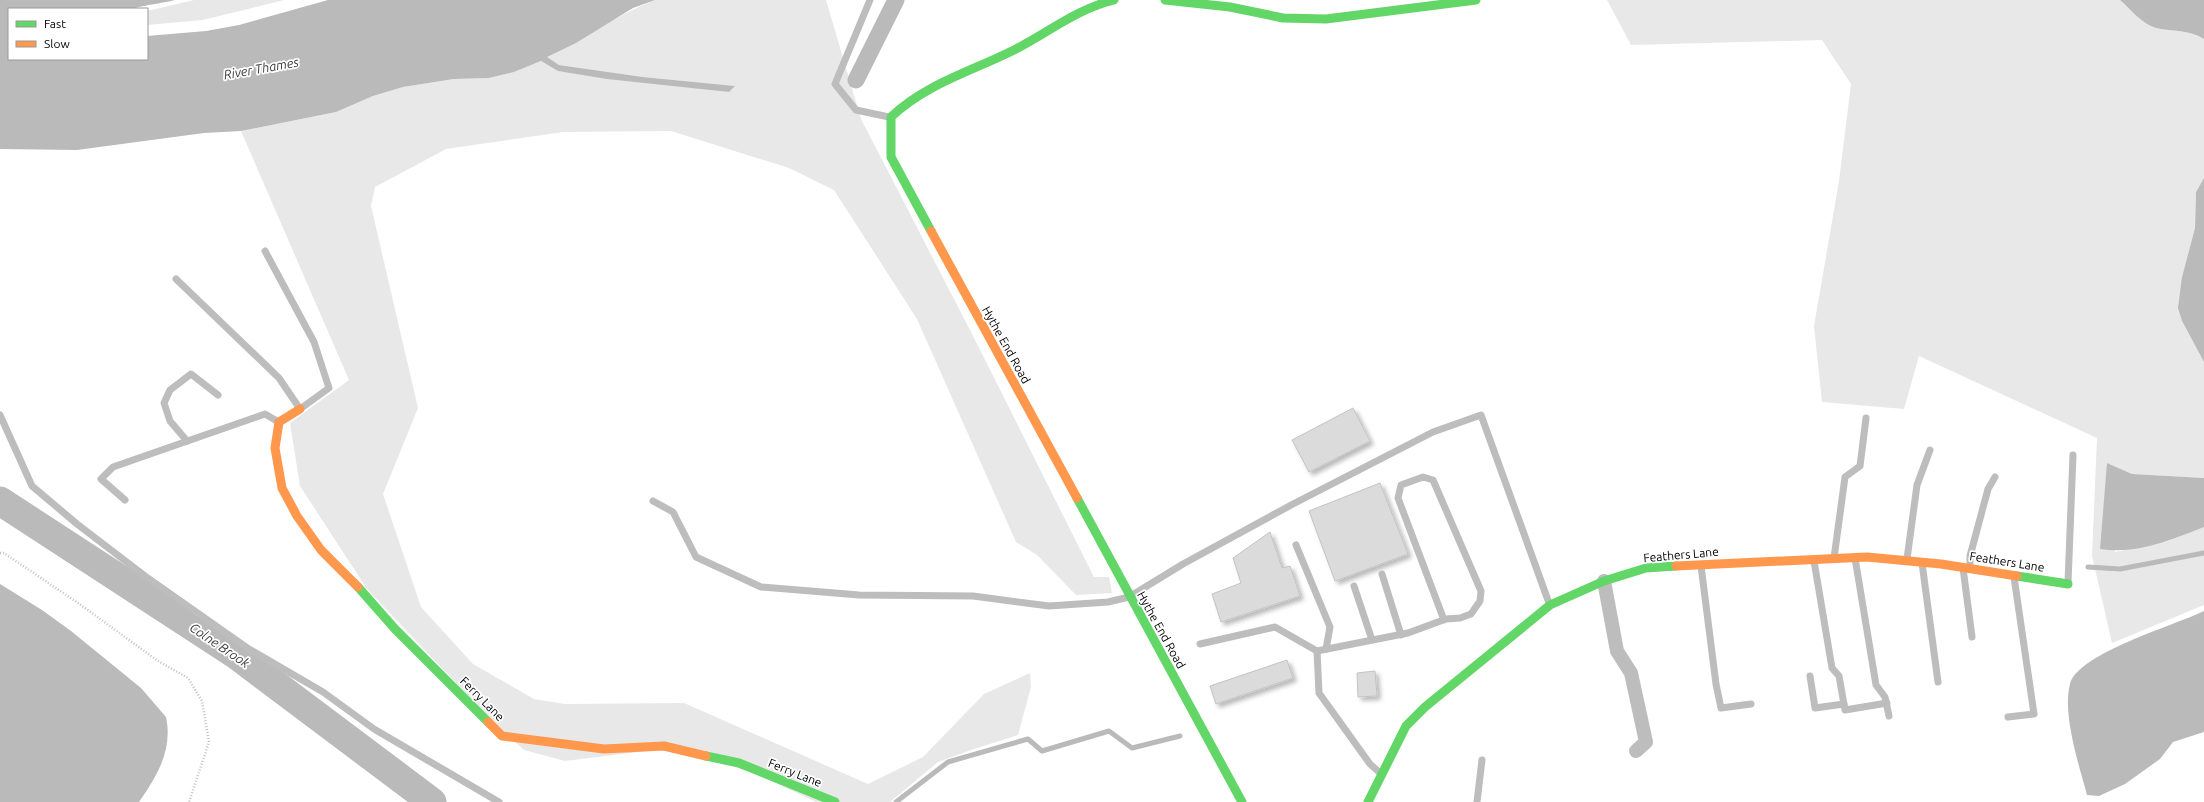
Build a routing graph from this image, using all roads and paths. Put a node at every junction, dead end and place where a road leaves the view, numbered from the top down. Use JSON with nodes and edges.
{"nodes":[{"id":1,"x":870,"y":0,"type":"edge"},
{"id":2,"x":1114,"y":0,"type":"edge"},
{"id":3,"x":1165,"y":0,"type":"edge"},
{"id":4,"x":1476,"y":0,"type":"edge"},
{"id":5,"x":891,"y":117,"type":"junction"},
{"id":6,"x":265,"y":251,"type":"dead end"},
{"id":7,"x":176,"y":279,"type":"dead end"},
{"id":8,"x":218,"y":395,"type":"dead end"},
{"id":9,"x":300,"y":409,"type":"junction"},
{"id":10,"x":0,"y":415,"type":"edge"},
{"id":11,"x":1866,"y":418,"type":"dead end"},
{"id":12,"x":279,"y":422,"type":"junction"},
{"id":13,"x":187,"y":441,"type":"junction"},
{"id":14,"x":1930,"y":450,"type":"dead end"},
{"id":15,"x":2073,"y":455,"type":"dead end"},
{"id":16,"x":1995,"y":477,"type":"dead end"},
{"id":17,"x":125,"y":500,"type":"dead end"},
{"id":18,"x":653,"y":501,"type":"dead end"},
{"id":19,"x":1296,"y":545,"type":"dead end"},
{"id":20,"x":0,"y":553,"type":"edge"},
{"id":21,"x":1834,"y":558,"type":"junction"},
{"id":22,"x":1855,"y":558,"type":"junction"},
{"id":23,"x":1814,"y":559,"type":"junction"},
{"id":24,"x":1907,"y":561,"type":"junction"},
{"id":25,"x":1922,"y":562,"type":"junction"},
{"id":26,"x":1701,"y":564,"type":"junction"},
{"id":27,"x":1966,"y":568,"type":"junction"},
{"id":28,"x":1382,"y":574,"type":"dead end"},
{"id":29,"x":2014,"y":575,"type":"junction"},
{"id":30,"x":1604,"y":581,"type":"junction"},
{"id":31,"x":2068,"y":584,"type":"joint"},
{"id":32,"x":1354,"y":586,"type":"dead end"},
{"id":33,"x":1129,"y":597,"type":"junction"},
{"id":34,"x":1550,"y":604,"type":"junction"},
{"id":35,"x":1444,"y":620,"type":"junction"},
{"id":36,"x":1401,"y":635,"type":"junction"},
{"id":37,"x":1972,"y":637,"type":"dead end"},
{"id":38,"x":1372,"y":640,"type":"junction"},
{"id":39,"x":1200,"y":644,"type":"dead end"},
{"id":40,"x":1326,"y":649,"type":"junction"},
{"id":41,"x":1317,"y":651,"type":"junction"},
{"id":42,"x":1810,"y":676,"type":"dead end"},
{"id":43,"x":1938,"y":682,"type":"dead end"},
{"id":44,"x":1887,"y":703,"type":"junction"},
{"id":45,"x":1751,"y":704,"type":"dead end"},
{"id":46,"x":1844,"y":704,"type":"junction"},
{"id":47,"x":1889,"y":716,"type":"dead end"},
{"id":48,"x":2008,"y":717,"type":"dead end"},
{"id":49,"x":1636,"y":751,"type":"dead end"},
{"id":50,"x":1482,"y":760,"type":"dead end"},
{"id":51,"x":1382,"y":775,"type":"junction"},
{"id":52,"x":189,"y":802,"type":"edge"},
{"id":53,"x":499,"y":802,"type":"edge"},
{"id":54,"x":835,"y":802,"type":"edge"},
{"id":55,"x":1242,"y":802,"type":"edge"},
{"id":56,"x":1368,"y":802,"type":"edge"},
{"id":57,"x":1477,"y":802,"type":"edge"}],
"edges":[{"from":1,"to":5,"type":"lane"},
{"from":2,"to":5,"type":"street"},
{"from":3,"to":4,"type":"street"},
{"from":5,"to":33,"type":"street","name":"Hythe End Road"},
{"from":6,"to":9,"type":"lane"},
{"from":7,"to":9,"type":"lane"},
{"from":8,"to":13,"type":"lane"},
{"from":9,"to":12,"type":"street"},
{"from":10,"to":53,"type":"lane"},
{"from":11,"to":21,"type":"lane"},
{"from":12,"to":13,"type":"lane"},
{"from":12,"to":54,"type":"street","name":"Ferry Lane"},
{"from":13,"to":17,"type":"lane"},
{"from":14,"to":24,"type":"lane"},
{"from":15,"to":31,"type":"lane"},
{"from":16,"to":27,"type":"lane"},
{"from":18,"to":33,"type":"lane"},
{"from":19,"to":40,"type":"lane"},
{"from":20,"to":52,"type":"path"},
{"from":21,"to":22,"type":"street","name":"Feathers Lane"},
{"from":21,"to":23,"type":"street","name":"Feathers Lane"},
{"from":22,"to":24,"type":"street","name":"Feathers Lane"},
{"from":22,"to":44,"type":"lane"},
{"from":23,"to":26,"type":"street","name":"Feathers Lane"},
{"from":23,"to":46,"type":"lane"},
{"from":24,"to":25,"type":"street","name":"Feathers Lane"},
{"from":25,"to":27,"type":"street","name":"Feathers Lane"},
{"from":25,"to":43,"type":"lane"},
{"from":26,"to":30,"type":"street","name":"Feathers Lane"},
{"from":26,"to":45,"type":"lane"},
{"from":27,"to":29,"type":"street","name":"Feathers Lane"},
{"from":27,"to":37,"type":"lane"},
{"from":28,"to":36,"type":"lane"},
{"from":29,"to":31,"type":"street","name":"Feathers Lane"},
{"from":29,"to":48,"type":"lane"},
{"from":30,"to":34,"type":"street","name":"Feathers Lane"},
{"from":30,"to":49,"type":"street"},
{"from":32,"to":38,"type":"lane"},
{"from":33,"to":34,"type":"lane"},
{"from":33,"to":55,"type":"street","name":"Hythe End Road"},
{"from":34,"to":51,"type":"street","name":"Feathers Lane"},
{"from":35,"to":35,"type":"lane"},
{"from":35,"to":36,"type":"lane"},
{"from":36,"to":38,"type":"lane"},
{"from":38,"to":40,"type":"lane"},
{"from":39,"to":41,"type":"lane"},
{"from":40,"to":41,"type":"lane"},
{"from":41,"to":51,"type":"lane"},
{"from":42,"to":46,"type":"lane"},
{"from":44,"to":46,"type":"lane"},
{"from":44,"to":47,"type":"lane"},
{"from":50,"to":57,"type":"lane"},
{"from":51,"to":56,"type":"street","name":"Feathers Lane"}]}
